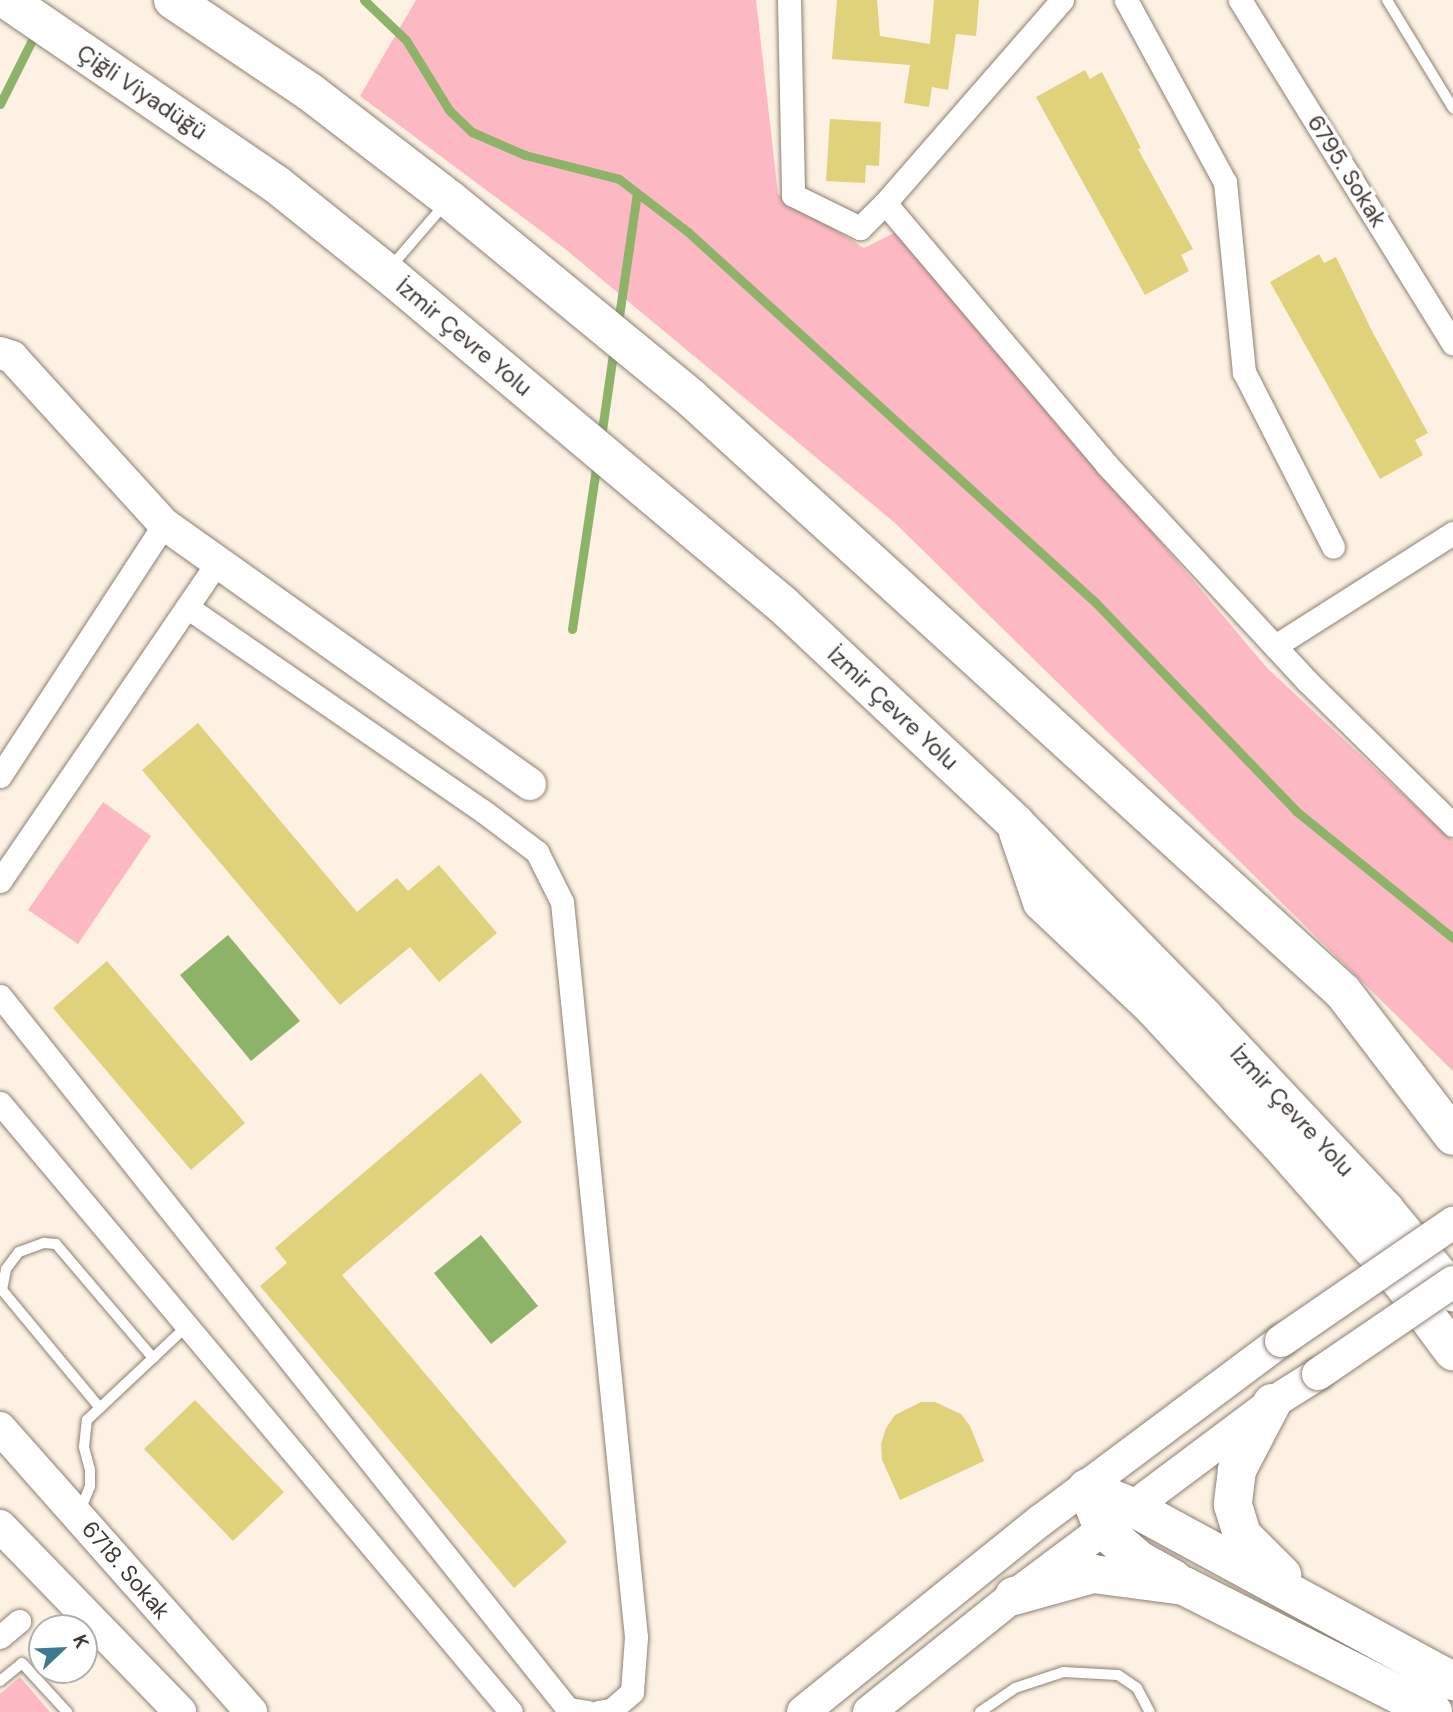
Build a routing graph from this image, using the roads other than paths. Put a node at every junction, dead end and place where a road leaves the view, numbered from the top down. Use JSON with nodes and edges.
{"nodes":[{"id":1,"x":7,"y":0,"type":"edge"},
{"id":2,"x":173,"y":0,"type":"edge"},
{"id":3,"x":789,"y":0,"type":"edge"},
{"id":4,"x":1062,"y":0,"type":"edge"},
{"id":5,"x":1126,"y":0,"type":"edge"},
{"id":6,"x":1240,"y":0,"type":"edge"},
{"id":7,"x":1387,"y":0,"type":"edge"},
{"id":8,"x":1453,"y":108,"type":"edge"},
{"id":9,"x":276,"y":184,"type":"joint"},
{"id":10,"x":449,"y":199,"type":"junction"},
{"id":11,"x":885,"y":203,"type":"junction"},
{"id":12,"x":386,"y":272,"type":"junction"},
{"id":13,"x":1453,"y":343,"type":"edge"},
{"id":14,"x":0,"y":353,"type":"edge"},
{"id":15,"x":164,"y":524,"type":"junction"},
{"id":16,"x":1453,"y":533,"type":"edge"},
{"id":17,"x":1333,"y":547,"type":"dead end"},
{"id":18,"x":218,"y":562,"type":"junction"},
{"id":19,"x":187,"y":607,"type":"junction"},
{"id":20,"x":1275,"y":646,"type":"junction"},
{"id":21,"x":0,"y":776,"type":"edge"},
{"id":22,"x":530,"y":784,"type":"dead end"},
{"id":23,"x":1015,"y":823,"type":"junction"},
{"id":24,"x":1453,"y":825,"type":"edge"},
{"id":25,"x":0,"y":881,"type":"edge"},
{"id":26,"x":1343,"y":992,"type":"junction"},
{"id":27,"x":0,"y":996,"type":"edge"},
{"id":28,"x":0,"y":1104,"type":"edge"},
{"id":29,"x":1453,"y":1106,"type":"edge"},
{"id":30,"x":1453,"y":1136,"type":"edge"},
{"id":31,"x":1453,"y":1223,"type":"edge"},
{"id":32,"x":1453,"y":1282,"type":"edge"},
{"id":33,"x":1453,"y":1292,"type":"edge"},
{"id":34,"x":187,"y":1326,"type":"junction"},
{"id":35,"x":1453,"y":1351,"type":"edge"},
{"id":36,"x":153,"y":1358,"type":"junction"},
{"id":37,"x":1272,"y":1403,"type":"junction"},
{"id":38,"x":100,"y":1408,"type":"junction"},
{"id":39,"x":0,"y":1428,"type":"edge"},
{"id":40,"x":1087,"y":1488,"type":"junction"},
{"id":41,"x":77,"y":1515,"type":"junction"},
{"id":42,"x":1118,"y":1518,"type":"junction"},
{"id":43,"x":0,"y":1526,"type":"edge"},
{"id":44,"x":1184,"y":1586,"type":"junction"},
{"id":45,"x":1014,"y":1596,"type":"junction"},
{"id":46,"x":1308,"y":1602,"type":"junction"},
{"id":47,"x":19,"y":1621,"type":"dead end"},
{"id":48,"x":0,"y":1637,"type":"edge"},
{"id":49,"x":0,"y":1681,"type":"edge"},
{"id":50,"x":1453,"y":1681,"type":"edge"},
{"id":51,"x":67,"y":1712,"type":"edge"},
{"id":52,"x":180,"y":1712,"type":"edge"},
{"id":53,"x":251,"y":1712,"type":"edge"},
{"id":54,"x":511,"y":1712,"type":"edge"},
{"id":55,"x":588,"y":1712,"type":"edge"},
{"id":56,"x":599,"y":1712,"type":"edge"},
{"id":57,"x":803,"y":1712,"type":"edge"},
{"id":58,"x":869,"y":1712,"type":"edge"},
{"id":59,"x":980,"y":1712,"type":"edge"},
{"id":60,"x":1150,"y":1712,"type":"edge"},
{"id":61,"x":1433,"y":1712,"type":"edge"}],
"edges":[{"from":1,"to":9,"type":"highway","name":"Çiğli Viyadüğü"},
{"from":2,"to":10,"type":"highway"},
{"from":3,"to":11,"type":"street"},
{"from":4,"to":11,"type":"street"},
{"from":5,"to":17,"type":"street"},
{"from":6,"to":13,"type":"street","name":"6795. Sokak"},
{"from":7,"to":8,"type":"lane"},
{"from":9,"to":12,"type":"highway","name":"İzmir Çevre Yolu"},
{"from":10,"to":12,"type":"lane"},
{"from":10,"to":26,"type":"highway"},
{"from":11,"to":20,"type":"street"},
{"from":12,"to":23,"type":"highway","name":"İzmir Çevre Yolu"},
{"from":14,"to":15,"type":"street"},
{"from":15,"to":18,"type":"street"},
{"from":15,"to":21,"type":"street"},
{"from":16,"to":20,"type":"street"},
{"from":18,"to":19,"type":"street"},
{"from":18,"to":22,"type":"street"},
{"from":19,"to":25,"type":"street"},
{"from":19,"to":56,"type":"street"},
{"from":20,"to":24,"type":"street"},
{"from":23,"to":33,"type":"highway","name":"İzmir Çevre Yolu"},
{"from":23,"to":35,"type":"highway"},
{"from":26,"to":29,"type":"highway"},
{"from":26,"to":30,"type":"highway"},
{"from":27,"to":55,"type":"street"},
{"from":28,"to":34,"type":"street"},
{"from":31,"to":40,"type":"street","bridge":true},
{"from":32,"to":37,"type":"street","bridge":true},
{"from":34,"to":36,"type":"lane"},
{"from":34,"to":54,"type":"street"},
{"from":36,"to":38,"type":"lane"},
{"from":36,"to":38,"type":"lane"},
{"from":37,"to":42,"type":"street"},
{"from":37,"to":46,"type":"highway"},
{"from":38,"to":41,"type":"lane"},
{"from":39,"to":41,"type":"street","name":"6718. Sokak"},
{"from":40,"to":42,"type":"highway"},
{"from":40,"to":57,"type":"street"},
{"from":41,"to":53,"type":"street","name":"6718. Sokak"},
{"from":42,"to":44,"type":"highway"},
{"from":42,"to":45,"type":"street"},
{"from":42,"to":46,"type":"highway"},
{"from":43,"to":52,"type":"street"},
{"from":44,"to":45,"type":"highway"},
{"from":44,"to":61,"type":"highway"},
{"from":45,"to":58,"type":"street"},
{"from":46,"to":50,"type":"highway"},
{"from":47,"to":48,"type":"street"},
{"from":49,"to":51,"type":"lane"},
{"from":59,"to":60,"type":"lane"}]}
